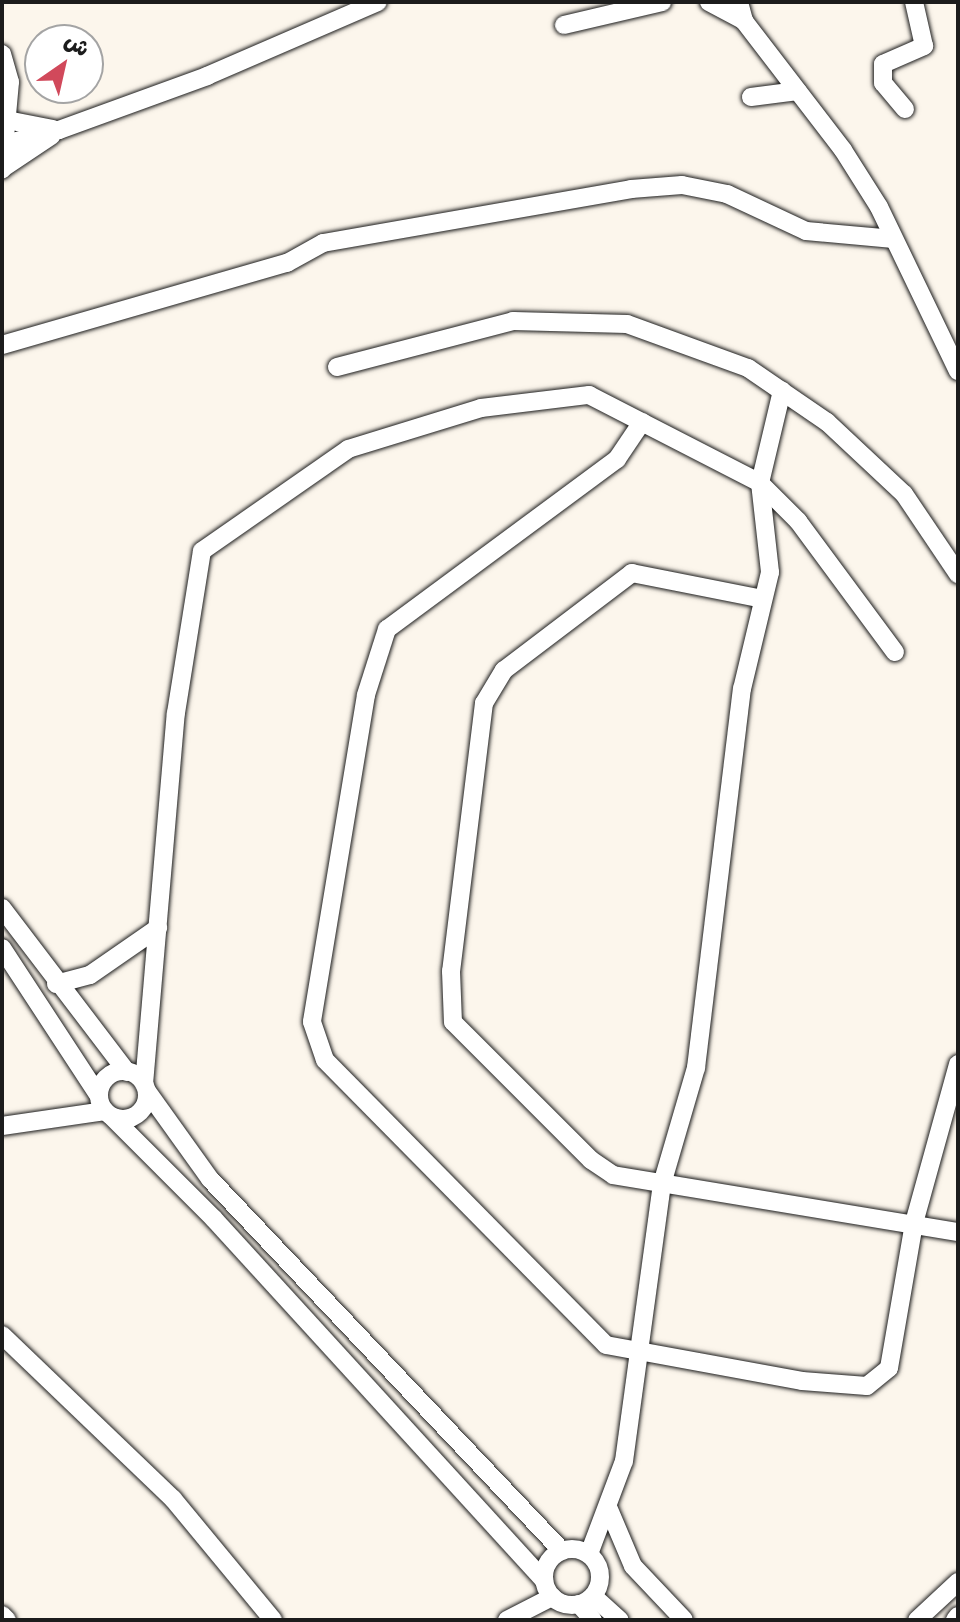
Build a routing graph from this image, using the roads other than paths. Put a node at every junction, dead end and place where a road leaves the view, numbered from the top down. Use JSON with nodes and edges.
{"nodes":[{"id":1,"x":378,"y":2,"type":"edge"},
{"id":2,"x":662,"y":2,"type":"edge"},
{"id":3,"x":709,"y":2,"type":"edge"},
{"id":4,"x":717,"y":2,"type":"edge"},
{"id":5,"x":739,"y":2,"type":"edge"},
{"id":6,"x":914,"y":2,"type":"edge"},
{"id":7,"x":744,"y":21,"type":"junction"},
{"id":8,"x":564,"y":25,"type":"dead end"},
{"id":9,"x":2,"y":54,"type":"edge"},
{"id":10,"x":798,"y":91,"type":"junction"},
{"id":11,"x":751,"y":97,"type":"dead end"},
{"id":12,"x":905,"y":109,"type":"dead end"},
{"id":13,"x":7,"y":120,"type":"junction"},
{"id":14,"x":59,"y":130,"type":"junction"},
{"id":15,"x":5,"y":144,"type":"junction"},
{"id":16,"x":2,"y":169,"type":"edge"},
{"id":17,"x":894,"y":239,"type":"junction"},
{"id":18,"x":2,"y":345,"type":"edge"},
{"id":19,"x":337,"y":367,"type":"dead end"},
{"id":20,"x":958,"y":371,"type":"edge"},
{"id":21,"x":782,"y":391,"type":"junction"},
{"id":22,"x":642,"y":422,"type":"junction"},
{"id":23,"x":760,"y":483,"type":"junction"},
{"id":24,"x":958,"y":574,"type":"edge"},
{"id":25,"x":763,"y":599,"type":"junction"},
{"id":26,"x":895,"y":652,"type":"dead end"},
{"id":27,"x":2,"y":908,"type":"edge"},
{"id":28,"x":158,"y":928,"type":"junction"},
{"id":29,"x":2,"y":948,"type":"edge"},
{"id":30,"x":56,"y":984,"type":"junction"},
{"id":31,"x":958,"y":1064,"type":"edge"},
{"id":32,"x":127,"y":1072,"type":"junction"},
{"id":33,"x":145,"y":1088,"type":"junction"},
{"id":34,"x":105,"y":1108,"type":"junction"},
{"id":35,"x":2,"y":1126,"type":"edge"},
{"id":36,"x":662,"y":1184,"type":"junction"},
{"id":37,"x":914,"y":1223,"type":"junction"},
{"id":38,"x":958,"y":1232,"type":"edge"},
{"id":39,"x":2,"y":1335,"type":"edge"},
{"id":40,"x":635,"y":1351,"type":"junction"},
{"id":41,"x":465,"y":1450,"type":"junction"},
{"id":42,"x":473,"y":1503,"type":"junction"},
{"id":43,"x":608,"y":1507,"type":"junction"},
{"id":44,"x":562,"y":1551,"type":"junction"},
{"id":45,"x":589,"y":1554,"type":"junction"},
{"id":46,"x":958,"y":1582,"type":"edge"},
{"id":47,"x":548,"y":1589,"type":"junction"},
{"id":48,"x":586,"y":1600,"type":"junction"},
{"id":49,"x":2,"y":1615,"type":"edge"},
{"id":50,"x":7,"y":1620,"type":"edge"},
{"id":51,"x":273,"y":1620,"type":"edge"},
{"id":52,"x":507,"y":1620,"type":"edge"},
{"id":53,"x":593,"y":1620,"type":"edge"},
{"id":54,"x":620,"y":1620,"type":"edge"},
{"id":55,"x":684,"y":1620,"type":"edge"},
{"id":56,"x":917,"y":1620,"type":"edge"}],
"edges":[{"from":1,"to":14,"type":"street"},
{"from":2,"to":8,"type":"street"},
{"from":3,"to":4,"type":"street"},
{"from":4,"to":7,"type":"street"},
{"from":5,"to":7,"type":"street"},
{"from":6,"to":12,"type":"street"},
{"from":7,"to":10,"type":"street"},
{"from":9,"to":13,"type":"street"},
{"from":10,"to":11,"type":"street"},
{"from":10,"to":17,"type":"street"},
{"from":13,"to":14,"type":"street"},
{"from":13,"to":15,"type":"street"},
{"from":14,"to":15,"type":"street"},
{"from":14,"to":16,"type":"street"},
{"from":15,"to":16,"type":"street"},
{"from":17,"to":18,"type":"street"},
{"from":17,"to":20,"type":"street"},
{"from":19,"to":21,"type":"street"},
{"from":21,"to":23,"type":"street"},
{"from":21,"to":24,"type":"street"},
{"from":22,"to":23,"type":"street"},
{"from":22,"to":28,"type":"street"},
{"from":22,"to":40,"type":"street"},
{"from":23,"to":25,"type":"street"},
{"from":23,"to":26,"type":"street"},
{"from":25,"to":36,"type":"street"},
{"from":25,"to":36,"type":"street"},
{"from":27,"to":30,"type":"street"},
{"from":28,"to":30,"type":"street"},
{"from":28,"to":33,"type":"street"},
{"from":29,"to":34,"type":"street"},
{"from":30,"to":32,"type":"street"},
{"from":31,"to":37,"type":"street"},
{"from":32,"to":33,"type":"street"},
{"from":32,"to":34,"type":"street"},
{"from":33,"to":34,"type":"street"},
{"from":33,"to":41,"type":"street"},
{"from":34,"to":35,"type":"street"},
{"from":34,"to":42,"type":"street"},
{"from":36,"to":37,"type":"street"},
{"from":36,"to":40,"type":"street"},
{"from":37,"to":38,"type":"street"},
{"from":37,"to":40,"type":"street"},
{"from":39,"to":51,"type":"street"},
{"from":40,"to":43,"type":"street"},
{"from":41,"to":42,"type":"street"},
{"from":41,"to":44,"type":"street"},
{"from":42,"to":47,"type":"street"},
{"from":43,"to":45,"type":"street"},
{"from":43,"to":55,"type":"street"},
{"from":44,"to":45,"type":"street"},
{"from":44,"to":47,"type":"street"},
{"from":45,"to":48,"type":"street"},
{"from":46,"to":56,"type":"street"},
{"from":47,"to":48,"type":"street"},
{"from":47,"to":52,"type":"street"},
{"from":48,"to":53,"type":"street"},
{"from":48,"to":54,"type":"street"},
{"from":49,"to":50,"type":"street"}]}
